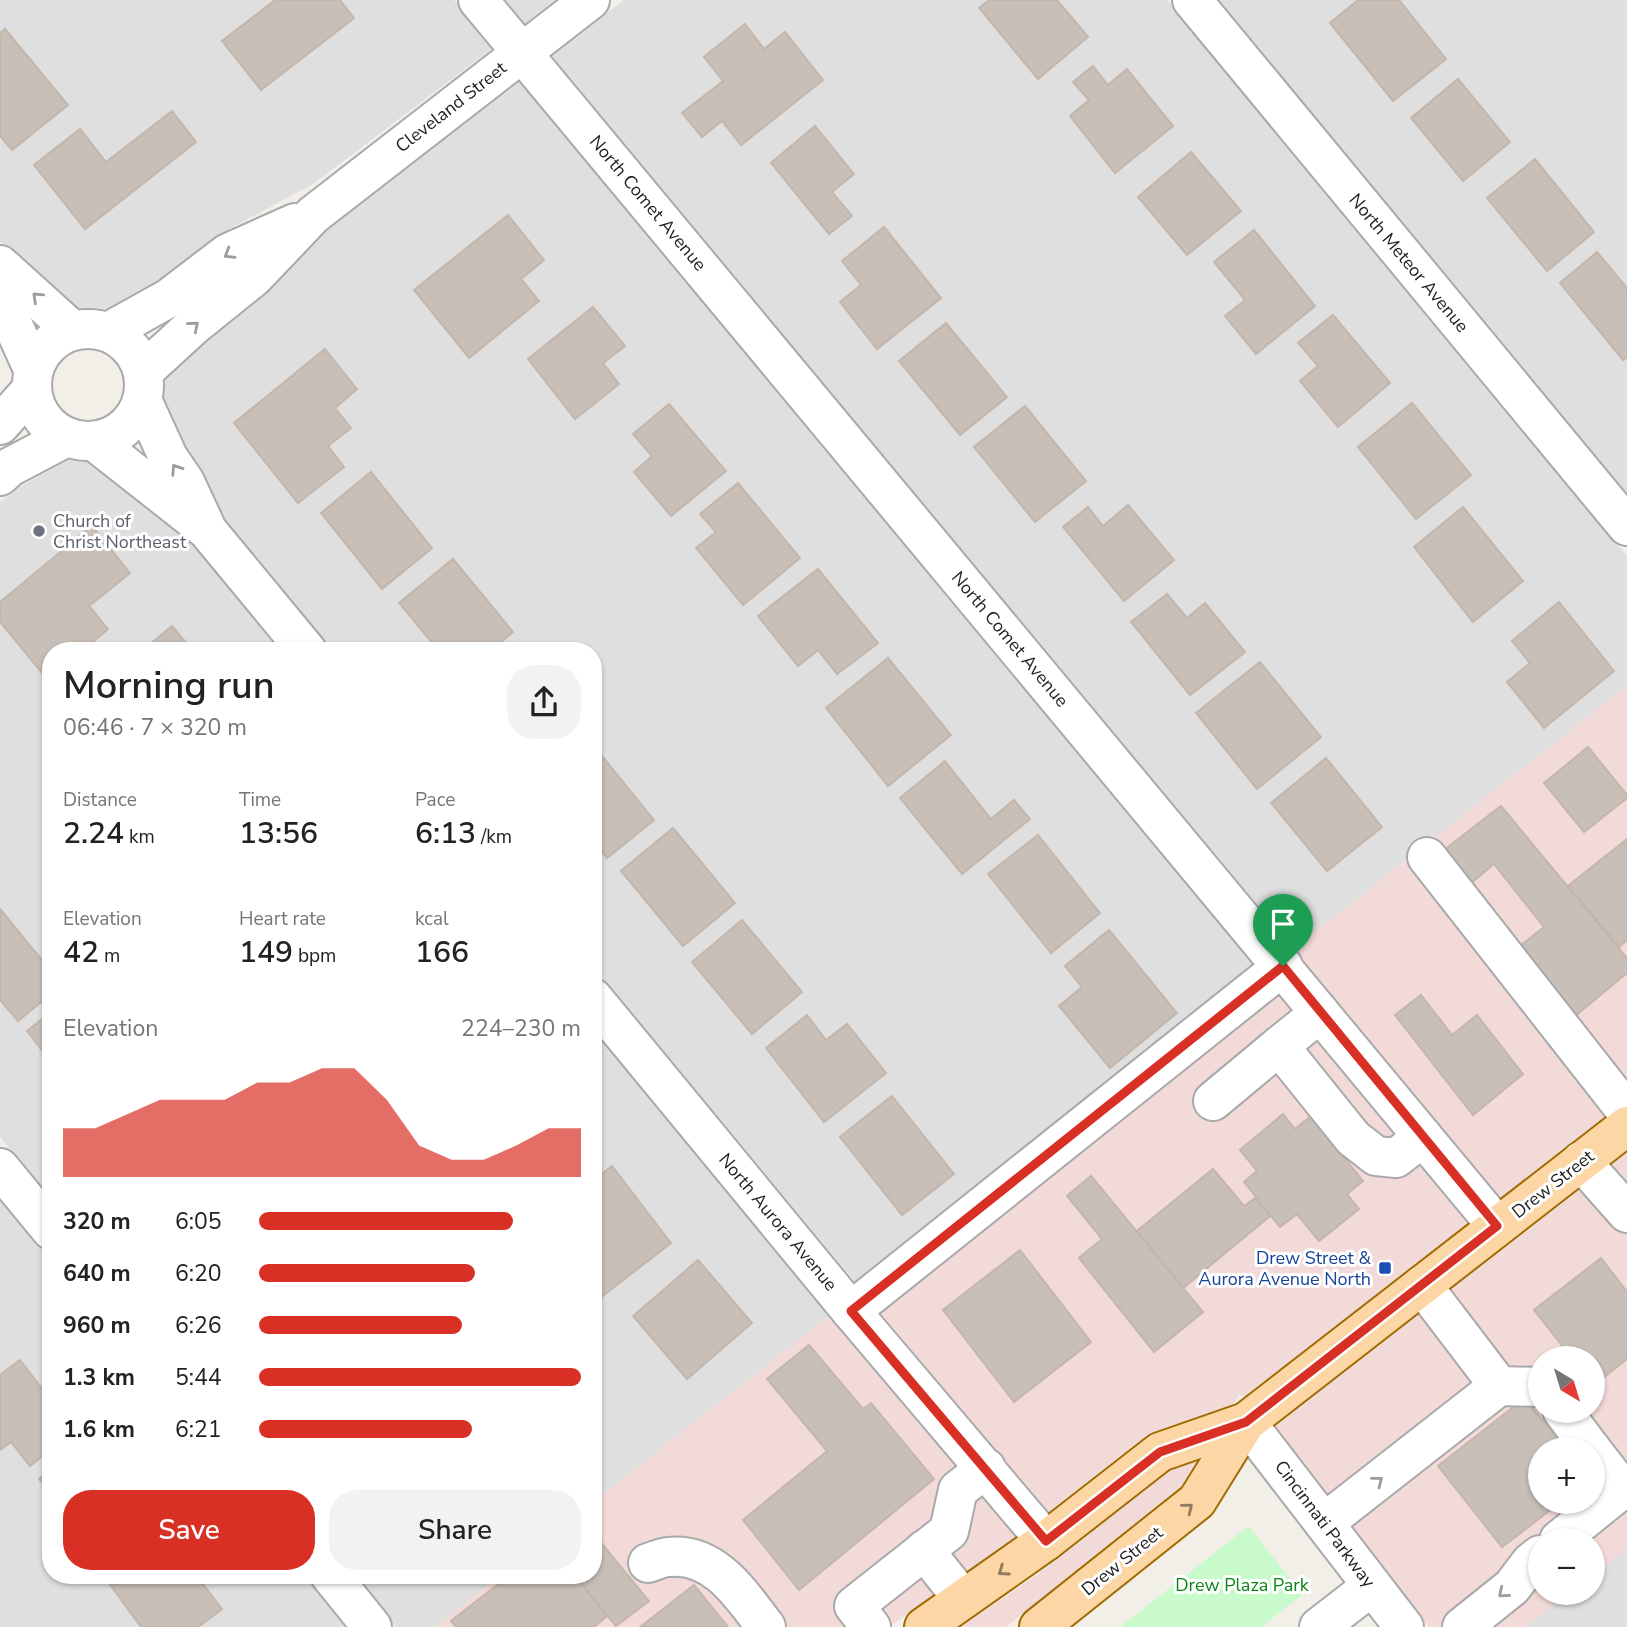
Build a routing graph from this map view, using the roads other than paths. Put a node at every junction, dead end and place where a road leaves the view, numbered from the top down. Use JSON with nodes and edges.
{"nodes":[{"id":1,"x":478,"y":0,"type":"edge"},
{"id":2,"x":590,"y":0,"type":"edge"},
{"id":3,"x":1192,"y":0,"type":"edge"},
{"id":4,"x":522,"y":52,"type":"junction"},
{"id":5,"x":313,"y":215,"type":"junction"},
{"id":6,"x":0,"y":265,"type":"edge"},
{"id":7,"x":0,"y":303,"type":"edge"},
{"id":8,"x":90,"y":331,"type":"junction"},
{"id":9,"x":32,"y":380,"type":"junction"},
{"id":10,"x":143,"y":386,"type":"junction"},
{"id":11,"x":0,"y":425,"type":"edge"},
{"id":12,"x":80,"y":439,"type":"junction"},
{"id":13,"x":0,"y":476,"type":"edge"},
{"id":14,"x":1627,"y":526,"type":"edge"},
{"id":15,"x":207,"y":530,"type":"junction"},
{"id":16,"x":300,"y":642,"type":"edge"},
{"id":17,"x":1427,"y":857,"type":"dead end"},
{"id":18,"x":1283,"y":966,"type":"junction"},
{"id":19,"x":602,"y":1009,"type":"edge"},
{"id":20,"x":1320,"y":1013,"type":"junction"},
{"id":21,"x":1279,"y":1046,"type":"junction"},
{"id":22,"x":1213,"y":1101,"type":"dead end"},
{"id":23,"x":1627,"y":1112,"type":"edge"},
{"id":24,"x":1627,"y":1126,"type":"edge"},
{"id":25,"x":1423,"y":1138,"type":"junction"},
{"id":26,"x":1581,"y":1161,"type":"junction"},
{"id":27,"x":0,"y":1168,"type":"edge"},
{"id":28,"x":1627,"y":1213,"type":"edge"},
{"id":29,"x":42,"y":1219,"type":"edge"},
{"id":30,"x":1497,"y":1226,"type":"junction"},
{"id":31,"x":1422,"y":1285,"type":"junction"},
{"id":32,"x":851,"y":1311,"type":"junction"},
{"id":33,"x":1499,"y":1386,"type":"junction"},
{"id":34,"x":1528,"y":1387,"type":"edge"},
{"id":35,"x":1246,"y":1422,"type":"junction"},
{"id":36,"x":1605,"y":1467,"type":"edge"},
{"id":37,"x":986,"y":1468,"type":"junction"},
{"id":38,"x":1605,"y":1503,"type":"edge"},
{"id":39,"x":1591,"y":1514,"type":"edge"},
{"id":40,"x":1324,"y":1523,"type":"junction"},
{"id":41,"x":1574,"y":1528,"type":"edge"},
{"id":42,"x":1046,"y":1541,"type":"junction"},
{"id":43,"x":924,"y":1550,"type":"junction"},
{"id":44,"x":648,"y":1563,"type":"dead end"},
{"id":45,"x":1528,"y":1566,"type":"edge"},
{"id":46,"x":337,"y":1584,"type":"edge"},
{"id":47,"x":1372,"y":1586,"type":"junction"},
{"id":48,"x":963,"y":1599,"type":"junction"},
{"id":49,"x":372,"y":1627,"type":"edge"},
{"id":50,"x":766,"y":1627,"type":"edge"},
{"id":51,"x":871,"y":1627,"type":"edge"},
{"id":52,"x":924,"y":1627,"type":"edge"},
{"id":53,"x":1039,"y":1627,"type":"edge"},
{"id":54,"x":1319,"y":1627,"type":"edge"},
{"id":55,"x":1404,"y":1627,"type":"edge"},
{"id":56,"x":1462,"y":1627,"type":"edge"}],
"edges":[{"from":1,"to":4,"type":"street","name":"North Comet Avenue"},
{"from":2,"to":4,"type":"street","name":"Cleveland Street"},
{"from":3,"to":14,"type":"street","name":"North Meteor Avenue"},
{"from":4,"to":5,"type":"street","name":"Cleveland Street"},
{"from":4,"to":18,"type":"street","name":"North Comet Avenue"},
{"from":5,"to":8,"type":"street","name":"Cleveland Street","one_way":true},
{"from":10,"to":5,"type":"street","name":"Cleveland Street","one_way":true},
{"from":8,"to":6,"type":"street","one_way":true},
{"from":7,"to":9,"type":"street"},
{"from":8,"to":9,"type":"street"},
{"from":8,"to":10,"type":"street"},
{"from":9,"to":11,"type":"street"},
{"from":9,"to":12,"type":"street"},
{"from":10,"to":12,"type":"street"},
{"from":15,"to":10,"type":"street","one_way":true},
{"from":12,"to":13,"type":"street"},
{"from":12,"to":15,"type":"street"},
{"from":15,"to":16,"type":"street"},
{"from":17,"to":23,"type":"street"},
{"from":18,"to":20,"type":"street","name":"North Comet Avenue"},
{"from":18,"to":32,"type":"street"},
{"from":19,"to":32,"type":"street","name":"North Aurora Avenue"},
{"from":20,"to":21,"type":"street"},
{"from":20,"to":25,"type":"street","name":"North Comet Avenue"},
{"from":21,"to":22,"type":"street"},
{"from":21,"to":25,"type":"street"},
{"from":24,"to":26,"type":"main road","name":"Drew Street"},
{"from":25,"to":30,"type":"street","name":"North Comet Avenue"},
{"from":26,"to":28,"type":"street"},
{"from":26,"to":30,"type":"main road","name":"Drew Street"},
{"from":27,"to":29,"type":"street"},
{"from":30,"to":31,"type":"main road","name":"Drew Street"},
{"from":31,"to":33,"type":"street"},
{"from":31,"to":35,"type":"main road","name":"Drew Street"},
{"from":32,"to":37,"type":"street","name":"North Aurora Avenue"},
{"from":33,"to":34,"type":"street"},
{"from":40,"to":33,"type":"street","one_way":true},
{"from":35,"to":40,"type":"street","name":"Cincinnati Parkway"},
{"from":35,"to":42,"type":"main road","name":"Drew Street"},
{"from":53,"to":35,"type":"main road","name":"Drew Street","one_way":true},
{"from":36,"to":38,"type":"street"},
{"from":37,"to":42,"type":"street","name":"North Aurora Avenue"},
{"from":37,"to":43,"type":"street"},
{"from":39,"to":41,"type":"street"},
{"from":40,"to":47,"type":"street","name":"Cincinnati Parkway"},
{"from":42,"to":48,"type":"main road","name":"Drew Street","one_way":true},
{"from":43,"to":48,"type":"street"},
{"from":43,"to":51,"type":"street"},
{"from":44,"to":50,"type":"street"},
{"from":45,"to":56,"type":"street","one_way":true},
{"from":46,"to":49,"type":"street"},
{"from":47,"to":54,"type":"street"},
{"from":47,"to":55,"type":"street","name":"Cincinnati Parkway"},
{"from":48,"to":52,"type":"main road","name":"Drew Street"}]}
